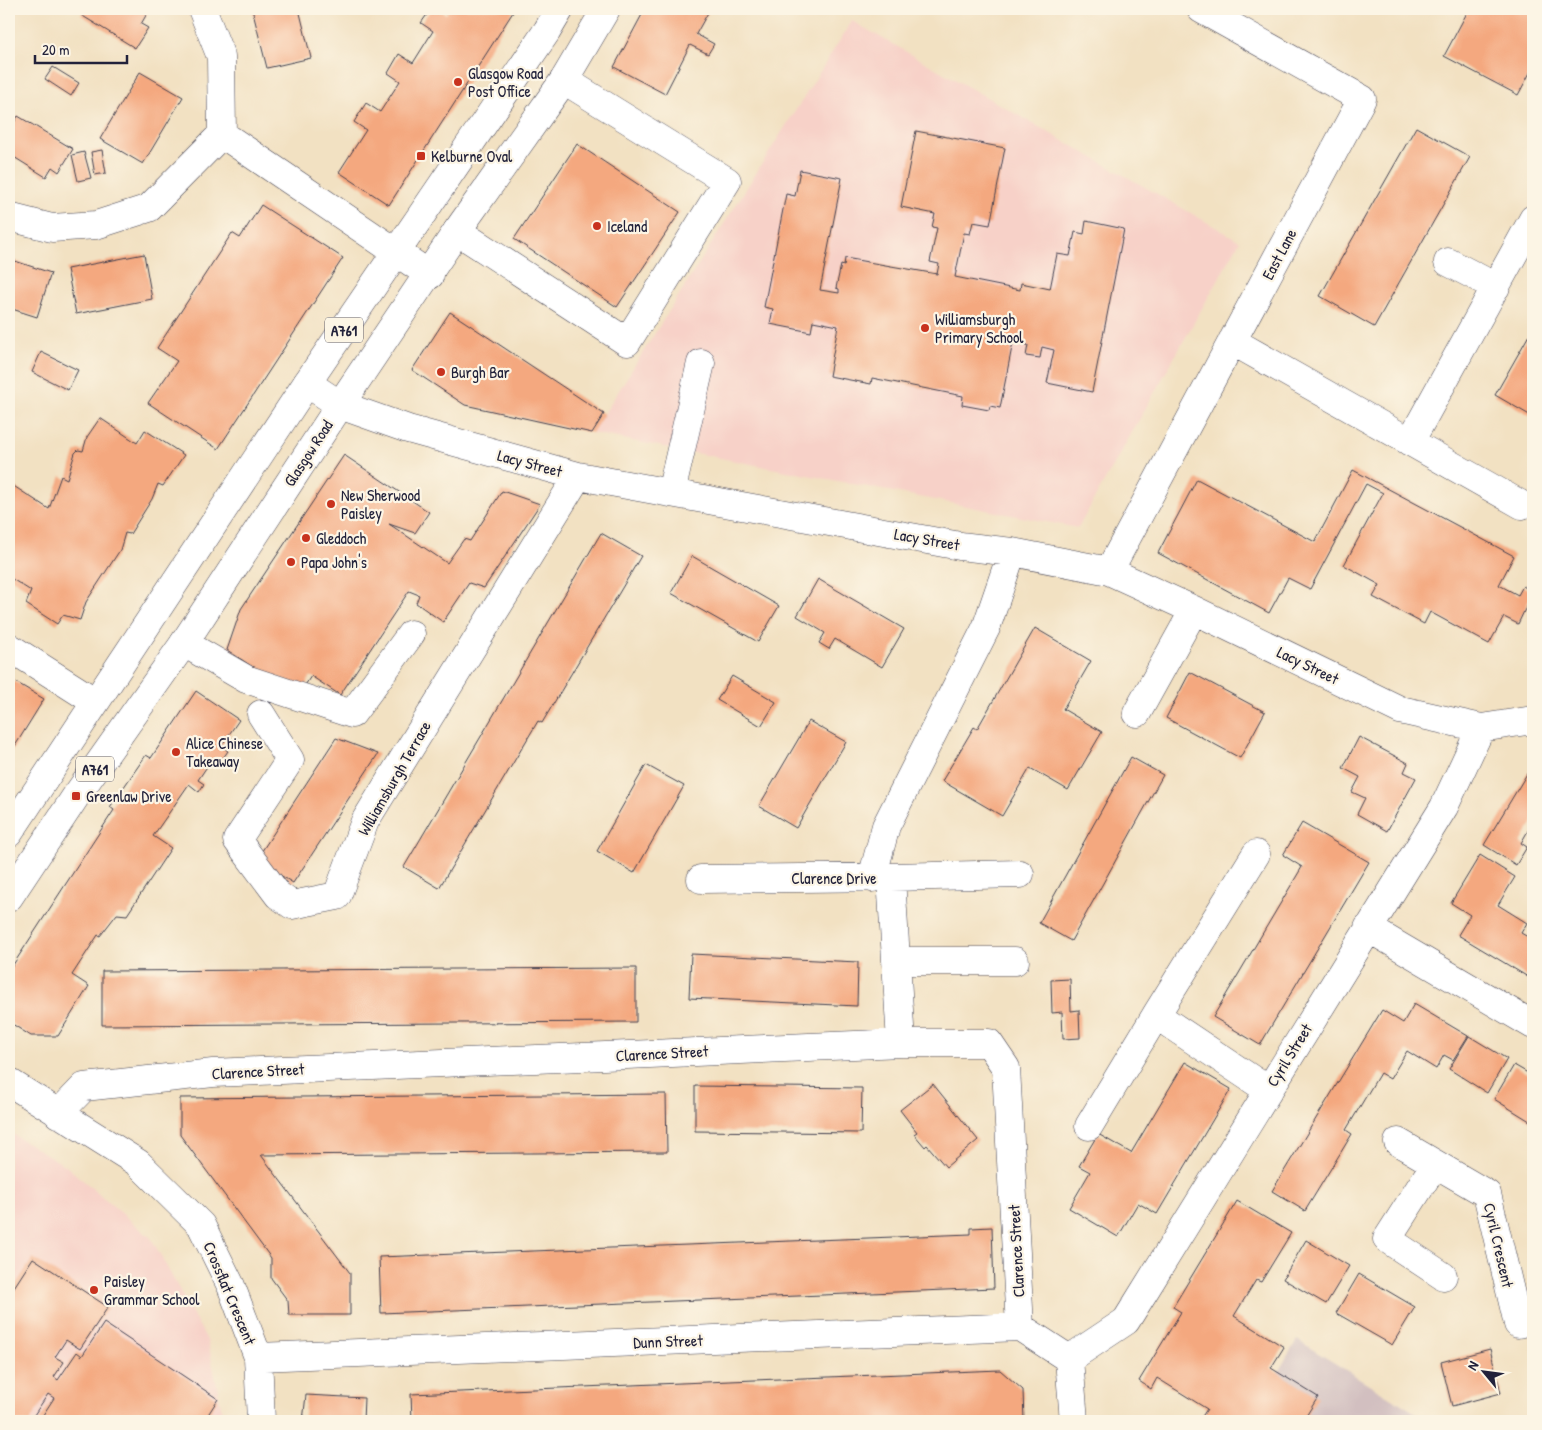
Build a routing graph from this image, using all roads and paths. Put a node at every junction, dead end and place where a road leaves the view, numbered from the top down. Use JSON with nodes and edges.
{"nodes":[{"id":1,"x":202,"y":9,"type":"edge"},
{"id":2,"x":560,"y":9,"type":"edge"},
{"id":3,"x":606,"y":9,"type":"edge"},
{"id":4,"x":1216,"y":12,"type":"edge"},
{"id":5,"x":564,"y":80,"type":"junction"},
{"id":6,"x":222,"y":134,"type":"junction"},
{"id":7,"x":9,"y":217,"type":"edge"},
{"id":8,"x":1533,"y":218,"type":"edge"},
{"id":9,"x":457,"y":231,"type":"junction"},
{"id":10,"x":396,"y":252,"type":"junction"},
{"id":11,"x":1448,"y":262,"type":"dead end"},
{"id":12,"x":430,"y":275,"type":"junction"},
{"id":13,"x":1496,"y":287,"type":"junction"},
{"id":14,"x":1232,"y":342,"type":"junction"},
{"id":15,"x":701,"y":363,"type":"dead end"},
{"id":16,"x":307,"y":383,"type":"junction"},
{"id":17,"x":340,"y":405,"type":"junction"},
{"id":18,"x":1410,"y":442,"type":"junction"},
{"id":19,"x":578,"y":476,"type":"junction"},
{"id":20,"x":671,"y":493,"type":"junction"},
{"id":21,"x":1522,"y":505,"type":"dead end"},
{"id":22,"x":1012,"y":552,"type":"junction"},
{"id":23,"x":1109,"y":572,"type":"junction"},
{"id":24,"x":1194,"y":610,"type":"junction"},
{"id":25,"x":411,"y":634,"type":"dead end"},
{"id":26,"x":184,"y":643,"type":"junction"},
{"id":27,"x":9,"y":647,"type":"edge"},
{"id":28,"x":94,"y":701,"type":"junction"},
{"id":29,"x":1137,"y":713,"type":"dead end"},
{"id":30,"x":261,"y":714,"type":"dead end"},
{"id":31,"x":1533,"y":720,"type":"edge"},
{"id":32,"x":1481,"y":728,"type":"junction"},
{"id":33,"x":9,"y":833,"type":"edge"},
{"id":34,"x":1256,"y":854,"type":"dead end"},
{"id":35,"x":1020,"y":874,"type":"dead end"},
{"id":36,"x":881,"y":878,"type":"junction"},
{"id":37,"x":701,"y":879,"type":"dead end"},
{"id":38,"x":9,"y":898,"type":"edge"},
{"id":39,"x":1368,"y":928,"type":"junction"},
{"id":40,"x":896,"y":961,"type":"junction"},
{"id":41,"x":1014,"y":961,"type":"dead end"},
{"id":42,"x":1156,"y":1015,"type":"junction"},
{"id":43,"x":1533,"y":1024,"type":"edge"},
{"id":44,"x":901,"y":1042,"type":"junction"},
{"id":45,"x":9,"y":1082,"type":"edge"},
{"id":46,"x":1268,"y":1090,"type":"junction"},
{"id":47,"x":58,"y":1114,"type":"junction"},
{"id":48,"x":1089,"y":1126,"type":"dead end"},
{"id":49,"x":1398,"y":1142,"type":"dead end"},
{"id":50,"x":1435,"y":1164,"type":"junction"},
{"id":51,"x":1443,"y":1276,"type":"dead end"},
{"id":52,"x":1533,"y":1320,"type":"edge"},
{"id":53,"x":1020,"y":1327,"type":"junction"},
{"id":54,"x":258,"y":1357,"type":"junction"},
{"id":55,"x":1069,"y":1359,"type":"junction"},
{"id":56,"x":261,"y":1421,"type":"edge"},
{"id":57,"x":1074,"y":1421,"type":"edge"}],
"edges":[{"from":1,"to":6,"type":"street"},
{"from":2,"to":10,"type":"street","number":"A761"},
{"from":3,"to":5,"type":"street","name":"Glasgow Road","number":"A761"},
{"from":4,"to":14,"type":"street","name":"East Lane"},
{"from":5,"to":9,"type":"street","name":"Glasgow Road","number":"A761"},
{"from":5,"to":9,"type":"street"},
{"from":6,"to":7,"type":"street"},
{"from":6,"to":10,"type":"street"},
{"from":8,"to":13,"type":"street"},
{"from":9,"to":12,"type":"street","name":"Glasgow Road","number":"A761"},
{"from":10,"to":12,"type":"street"},
{"from":10,"to":16,"type":"street","number":"A761"},
{"from":11,"to":13,"type":"street"},
{"from":12,"to":17,"type":"street","name":"Glasgow Road","number":"A761"},
{"from":13,"to":18,"type":"street"},
{"from":14,"to":18,"type":"street"},
{"from":14,"to":23,"type":"street","name":"East Lane"},
{"from":15,"to":20,"type":"street"},
{"from":16,"to":17,"type":"street","name":"Lacy Street"},
{"from":16,"to":28,"type":"street","number":"A761"},
{"from":17,"to":19,"type":"street","name":"Lacy Street"},
{"from":17,"to":26,"type":"street","name":"Glasgow Road","number":"A761"},
{"from":18,"to":21,"type":"street"},
{"from":19,"to":20,"type":"street","name":"Lacy Street"},
{"from":19,"to":30,"type":"street","name":"Williamsburgh Terrace"},
{"from":20,"to":22,"type":"street","name":"Lacy Street"},
{"from":22,"to":23,"type":"street","name":"Lacy Street"},
{"from":22,"to":36,"type":"street"},
{"from":23,"to":24,"type":"street","name":"Lacy Street"},
{"from":24,"to":29,"type":"street"},
{"from":24,"to":32,"type":"street","name":"Lacy Street"},
{"from":25,"to":26,"type":"street"},
{"from":26,"to":38,"type":"street","name":"Glasgow Road","number":"A761"},
{"from":27,"to":28,"type":"street"},
{"from":28,"to":33,"type":"street","number":"A761"},
{"from":31,"to":32,"type":"street","name":"Lacy Street"},
{"from":32,"to":39,"type":"street","name":"Cyril Street"},
{"from":34,"to":42,"type":"street"},
{"from":35,"to":36,"type":"street"},
{"from":36,"to":37,"type":"street","name":"Clarence Drive"},
{"from":36,"to":40,"type":"street","name":"Clarence Drive"},
{"from":39,"to":43,"type":"street"},
{"from":39,"to":46,"type":"street","name":"Cyril Street"},
{"from":40,"to":41,"type":"street"},
{"from":40,"to":44,"type":"street","name":"Clarence Drive"},
{"from":42,"to":46,"type":"street"},
{"from":42,"to":48,"type":"street"},
{"from":44,"to":47,"type":"street","name":"Clarence Street"},
{"from":44,"to":53,"type":"street","name":"Clarence Street"},
{"from":45,"to":47,"type":"street","name":"Crossflat Crescent"},
{"from":46,"to":55,"type":"street","name":"Cyril Street"},
{"from":47,"to":54,"type":"street","name":"Crossflat Crescent"},
{"from":49,"to":50,"type":"street","name":"Cyril Crescent"},
{"from":50,"to":51,"type":"street"},
{"from":50,"to":52,"type":"street","name":"Cyril Crescent"},
{"from":53,"to":54,"type":"street","name":"Dunn Street"},
{"from":53,"to":55,"type":"street"},
{"from":54,"to":56,"type":"street","name":"Crossflat Crescent"},
{"from":55,"to":57,"type":"street"}]}
